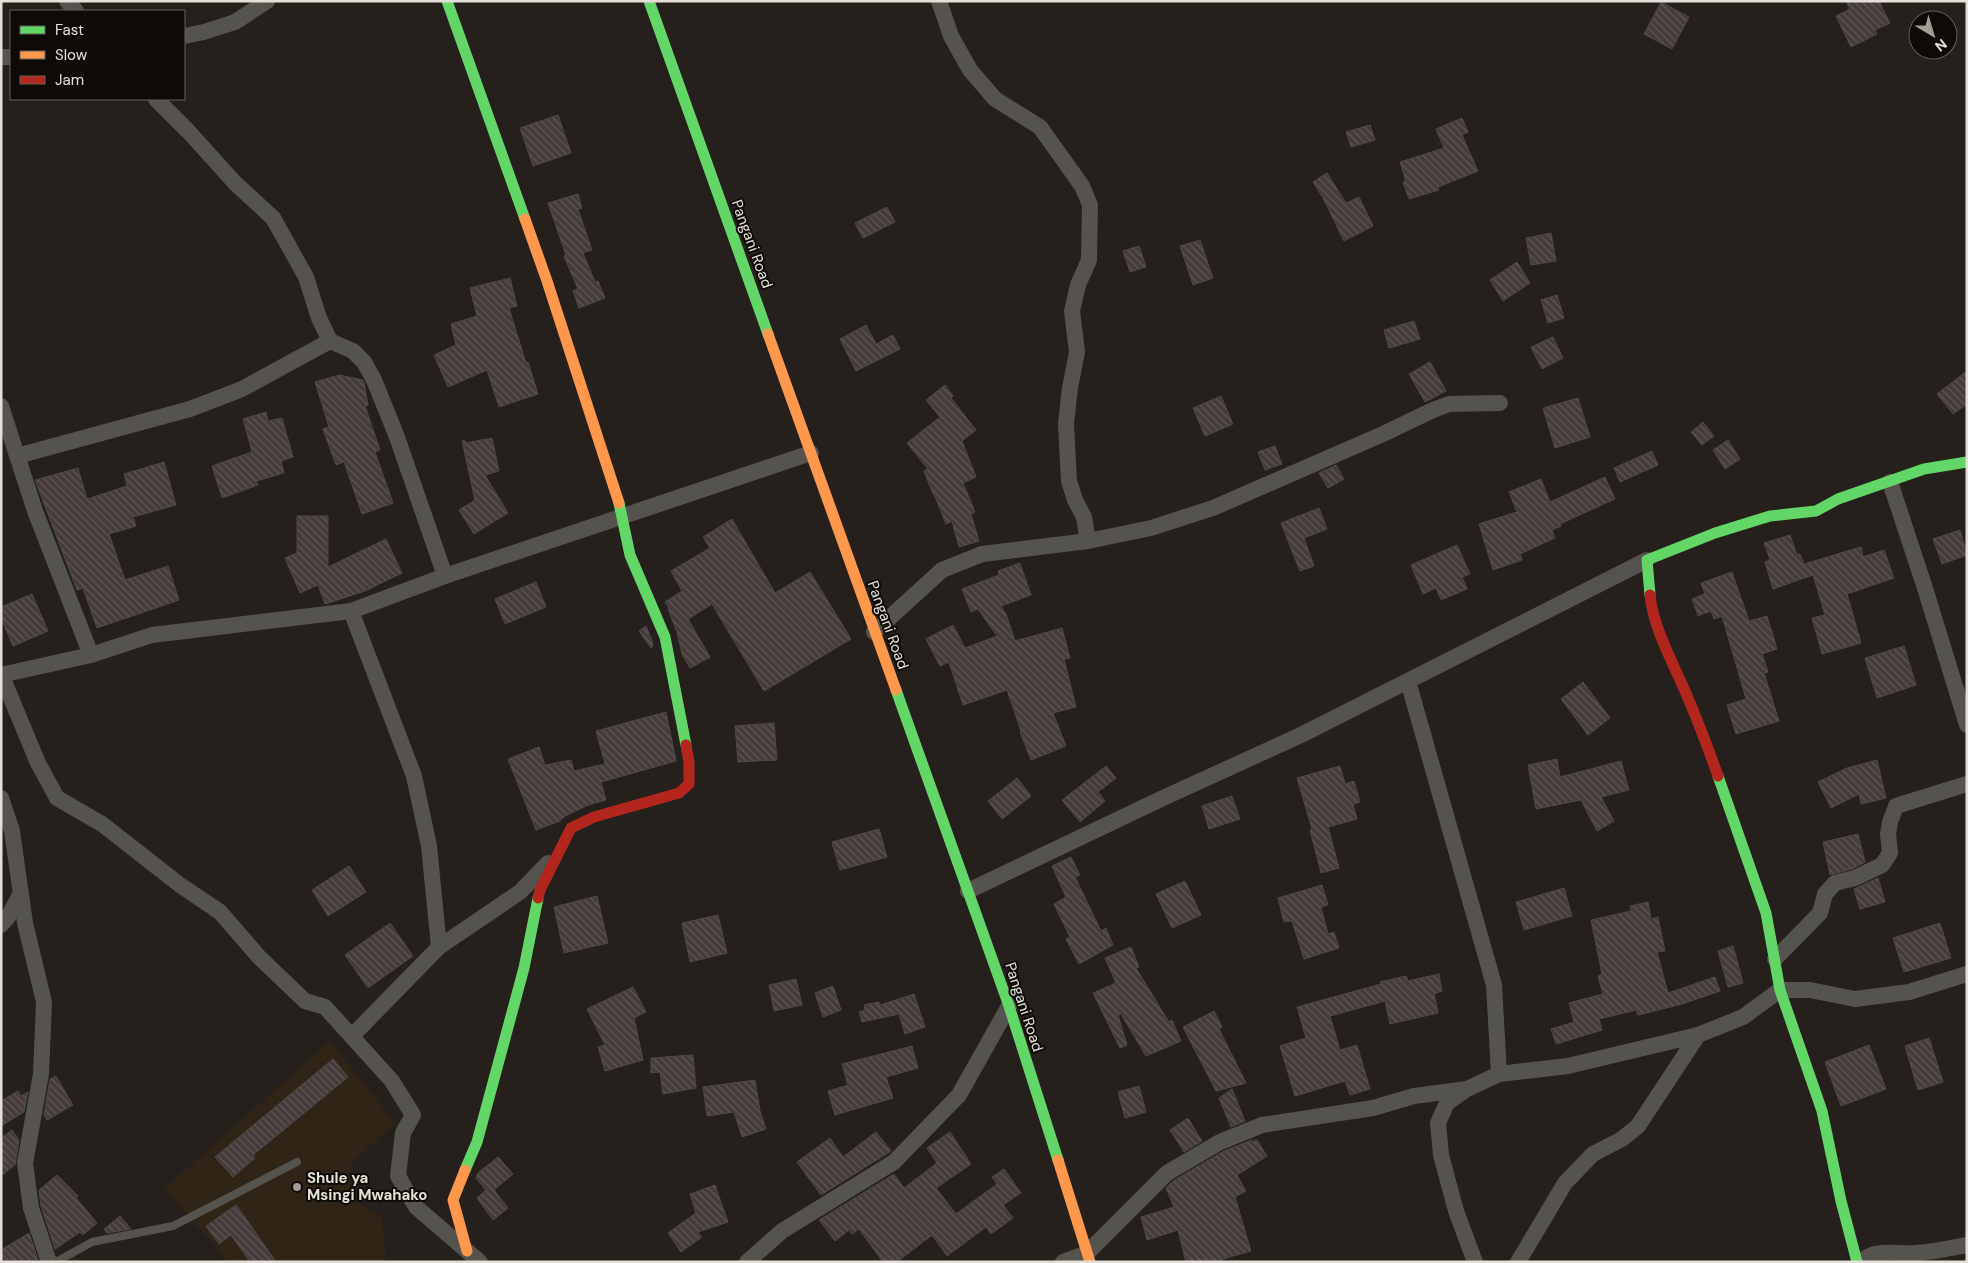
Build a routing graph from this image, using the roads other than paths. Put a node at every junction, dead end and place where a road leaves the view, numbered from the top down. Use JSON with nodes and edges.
{"nodes":[{"id":1,"x":267,"y":1,"type":"edge"},
{"id":2,"x":447,"y":1,"type":"edge"},
{"id":3,"x":649,"y":1,"type":"edge"},
{"id":4,"x":939,"y":1,"type":"edge"},
{"id":5,"x":185,"y":36,"type":"edge"},
{"id":6,"x":157,"y":100,"type":"edge"},
{"id":7,"x":330,"y":341,"type":"junction"},
{"id":8,"x":1500,"y":402,"type":"dead end"},
{"id":9,"x":1,"y":406,"type":"edge"},
{"id":10,"x":811,"y":453,"type":"junction"},
{"id":11,"x":17,"y":456,"type":"junction"},
{"id":12,"x":1967,"y":462,"type":"edge"},
{"id":13,"x":1890,"y":482,"type":"junction"},
{"id":14,"x":623,"y":517,"type":"junction"},
{"id":15,"x":1088,"y":541,"type":"junction"},
{"id":16,"x":1647,"y":560,"type":"junction"},
{"id":17,"x":445,"y":576,"type":"junction"},
{"id":18,"x":350,"y":611,"type":"junction"},
{"id":19,"x":874,"y":632,"type":"junction"},
{"id":20,"x":91,"y":656,"type":"junction"},
{"id":21,"x":2,"y":675,"type":"edge"},
{"id":22,"x":1408,"y":681,"type":"junction"},
{"id":23,"x":1967,"y":725,"type":"edge"},
{"id":24,"x":1967,"y":784,"type":"edge"},
{"id":25,"x":1,"y":798,"type":"edge"},
{"id":26,"x":557,"y":854,"type":"junction"},
{"id":27,"x":968,"y":891,"type":"junction"},
{"id":28,"x":21,"y":893,"type":"junction"},
{"id":29,"x":1,"y":925,"type":"edge"},
{"id":30,"x":438,"y":947,"type":"junction"},
{"id":31,"x":1775,"y":959,"type":"junction"},
{"id":32,"x":1967,"y":974,"type":"edge"},
{"id":33,"x":1780,"y":990,"type":"junction"},
{"id":34,"x":1009,"y":1006,"type":"junction"},
{"id":35,"x":1698,"y":1035,"type":"junction"},
{"id":36,"x":352,"y":1036,"type":"junction"},
{"id":37,"x":1499,"y":1074,"type":"junction"},
{"id":38,"x":1467,"y":1089,"type":"junction"},
{"id":39,"x":297,"y":1162,"type":"dead end"},
{"id":40,"x":1967,"y":1246,"type":"edge"},
{"id":41,"x":467,"y":1251,"type":"junction"},
{"id":42,"x":1088,"y":1257,"type":"edge"},
{"id":43,"x":48,"y":1262,"type":"edge"},
{"id":44,"x":56,"y":1262,"type":"edge"},
{"id":45,"x":480,"y":1262,"type":"edge"},
{"id":46,"x":747,"y":1262,"type":"edge"},
{"id":47,"x":1062,"y":1262,"type":"edge"},
{"id":48,"x":1475,"y":1262,"type":"edge"},
{"id":49,"x":1518,"y":1262,"type":"edge"},
{"id":50,"x":1857,"y":1262,"type":"edge"},
{"id":51,"x":1861,"y":1262,"type":"edge"}],
"edges":[{"from":1,"to":5,"type":"street"},
{"from":2,"to":14,"type":"street"},
{"from":3,"to":10,"type":"street","name":"Pangani Road"},
{"from":4,"to":15,"type":"street"},
{"from":6,"to":7,"type":"street"},
{"from":7,"to":11,"type":"street"},
{"from":7,"to":17,"type":"street"},
{"from":8,"to":15,"type":"street"},
{"from":9,"to":11,"type":"street"},
{"from":10,"to":14,"type":"street"},
{"from":10,"to":19,"type":"street","name":"Pangani Road"},
{"from":11,"to":20,"type":"street"},
{"from":12,"to":13,"type":"street"},
{"from":13,"to":16,"type":"street"},
{"from":13,"to":23,"type":"street"},
{"from":14,"to":17,"type":"street"},
{"from":14,"to":26,"type":"street"},
{"from":15,"to":19,"type":"street"},
{"from":16,"to":22,"type":"street"},
{"from":16,"to":31,"type":"street"},
{"from":17,"to":18,"type":"street"},
{"from":18,"to":20,"type":"street"},
{"from":18,"to":30,"type":"street"},
{"from":19,"to":27,"type":"street","name":"Pangani Road"},
{"from":20,"to":21,"type":"street"},
{"from":21,"to":36,"type":"street"},
{"from":22,"to":27,"type":"street"},
{"from":22,"to":37,"type":"street"},
{"from":24,"to":31,"type":"street"},
{"from":25,"to":28,"type":"street"},
{"from":26,"to":30,"type":"street"},
{"from":26,"to":41,"type":"street"},
{"from":27,"to":34,"type":"street","name":"Pangani Road"},
{"from":28,"to":29,"type":"street"},
{"from":28,"to":43,"type":"street"},
{"from":30,"to":36,"type":"street"},
{"from":31,"to":33,"type":"street"},
{"from":32,"to":33,"type":"street"},
{"from":33,"to":35,"type":"street"},
{"from":33,"to":50,"type":"street"},
{"from":34,"to":42,"type":"street","name":"Pangani Road"},
{"from":34,"to":46,"type":"street"},
{"from":35,"to":37,"type":"street"},
{"from":35,"to":49,"type":"street"},
{"from":36,"to":41,"type":"street"},
{"from":37,"to":38,"type":"street"},
{"from":38,"to":42,"type":"street"},
{"from":38,"to":48,"type":"street"},
{"from":39,"to":44,"type":"lane"},
{"from":40,"to":51,"type":"street"},
{"from":41,"to":45,"type":"street"},
{"from":42,"to":47,"type":"street"}]}
